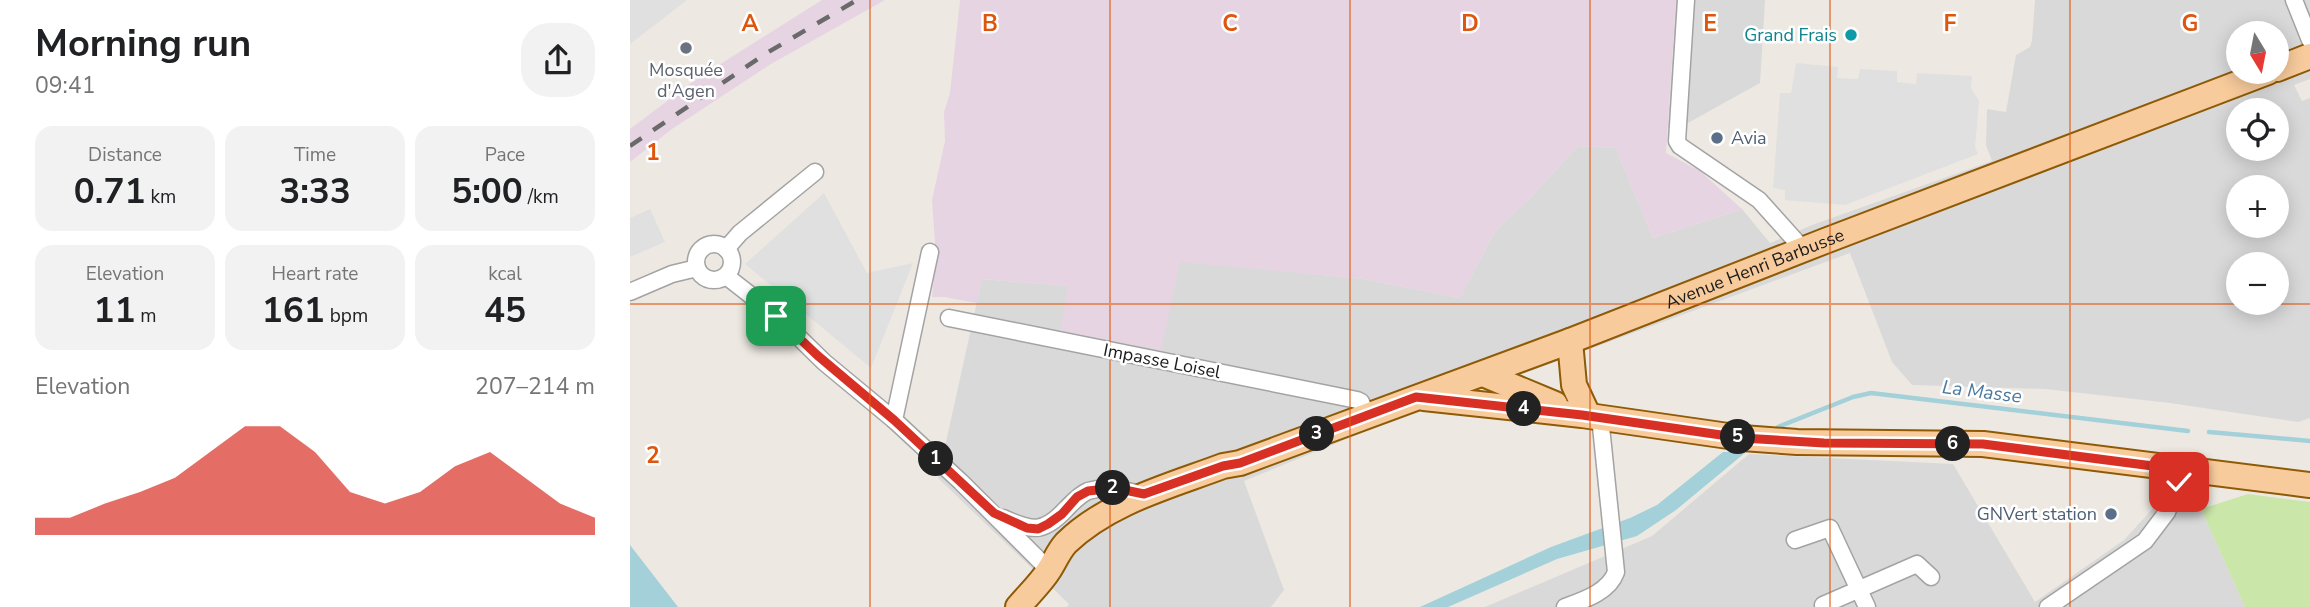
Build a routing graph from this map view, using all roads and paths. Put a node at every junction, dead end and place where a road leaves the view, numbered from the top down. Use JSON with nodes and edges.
{"nodes":[{"id":1,"x":1686,"y":0,"type":"edge"},
{"id":2,"x":2294,"y":0,"type":"edge"},
{"id":3,"x":2310,"y":40,"type":"edge"},
{"id":4,"x":2310,"y":48,"type":"edge"},
{"id":5,"x":2289,"y":56,"type":"edge"},
{"id":6,"x":2310,"y":56,"type":"edge"},
{"id":7,"x":2289,"y":64,"type":"edge"},
{"id":8,"x":2310,"y":68,"type":"edge"},
{"id":9,"x":2289,"y":75,"type":"edge"},
{"id":10,"x":2226,"y":84,"type":"edge"},
{"id":11,"x":2246,"y":84,"type":"edge"},
{"id":12,"x":2264,"y":84,"type":"edge"},
{"id":13,"x":815,"y":172,"type":"dead end"},
{"id":14,"x":726,"y":249,"type":"junction"},
{"id":15,"x":1803,"y":249,"type":"junction"},
{"id":16,"x":930,"y":252,"type":"dead end"},
{"id":17,"x":698,"y":268,"type":"junction"},
{"id":18,"x":726,"y":276,"type":"junction"},
{"id":19,"x":630,"y":292,"type":"edge"},
{"id":20,"x":949,"y":318,"type":"dead end"},
{"id":21,"x":1570,"y":341,"type":"junction"},
{"id":22,"x":1477,"y":376,"type":"junction"},
{"id":23,"x":1416,"y":397,"type":"junction"},
{"id":24,"x":1494,"y":405,"type":"junction"},
{"id":25,"x":1367,"y":415,"type":"junction"},
{"id":26,"x":1590,"y":416,"type":"junction"},
{"id":27,"x":894,"y":420,"type":"junction"},
{"id":28,"x":1240,"y":463,"type":"junction"},
{"id":29,"x":2184,"y":470,"type":"junction"},
{"id":30,"x":2310,"y":485,"type":"edge"},
{"id":31,"x":1151,"y":494,"type":"junction"},
{"id":32,"x":994,"y":513,"type":"junction"},
{"id":33,"x":1122,"y":520,"type":"junction"},
{"id":34,"x":1795,"y":540,"type":"dead end"},
{"id":35,"x":1049,"y":570,"type":"junction"},
{"id":36,"x":1931,"y":577,"type":"dead end"},
{"id":37,"x":1859,"y":589,"type":"junction"},
{"id":38,"x":1823,"y":605,"type":"dead end"},
{"id":39,"x":1018,"y":607,"type":"edge"},
{"id":40,"x":1565,"y":607,"type":"edge"},
{"id":41,"x":1867,"y":607,"type":"edge"},
{"id":42,"x":2048,"y":607,"type":"edge"}],
"edges":[{"from":1,"to":15,"type":"street"},
{"from":2,"to":3,"type":"street"},
{"from":4,"to":5,"type":"street"},
{"from":6,"to":7,"type":"main road"},
{"from":8,"to":9,"type":"street"},
{"from":10,"to":15,"type":"main road","name":"Avenue Henri Barbusse"},
{"from":11,"to":12,"type":"street"},
{"from":13,"to":14,"type":"street"},
{"from":14,"to":17,"type":"street"},
{"from":14,"to":18,"type":"street"},
{"from":15,"to":21,"type":"main road","name":"Avenue Henri Barbusse"},
{"from":16,"to":27,"type":"street"},
{"from":17,"to":18,"type":"street"},
{"from":17,"to":19,"type":"street"},
{"from":18,"to":27,"type":"street"},
{"from":20,"to":25,"type":"street","name":"Impasse Loisel"},
{"from":21,"to":22,"type":"main road","name":"Avenue Henri Barbusse"},
{"from":21,"to":26,"type":"main road"},
{"from":22,"to":23,"type":"main road","name":"Avenue Henri Barbusse"},
{"from":22,"to":24,"type":"main road"},
{"from":22,"to":26,"type":"main road"},
{"from":23,"to":24,"type":"main road"},
{"from":23,"to":25,"type":"main road","name":"Avenue Henri Barbusse"},
{"from":24,"to":26,"type":"main road"},
{"from":25,"to":28,"type":"main road","name":"Avenue Henri Barbusse"},
{"from":26,"to":29,"type":"main road"},
{"from":26,"to":40,"type":"street"},
{"from":27,"to":32,"type":"street"},
{"from":28,"to":31,"type":"main road","name":"Avenue Henri Barbusse"},
{"from":28,"to":33,"type":"main road","name":"Avenue Henri Barbusse"},
{"from":29,"to":30,"type":"main road"},
{"from":29,"to":42,"type":"street"},
{"from":31,"to":32,"type":"street"},
{"from":31,"to":33,"type":"main road"},
{"from":31,"to":35,"type":"main road","name":"Avenue Henri Barbusse"},
{"from":32,"to":35,"type":"street"},
{"from":33,"to":35,"type":"main road","name":"Avenue Henri Barbusse"},
{"from":34,"to":37,"type":"street"},
{"from":35,"to":39,"type":"main road","name":"Avenue Henri Barbusse"},
{"from":36,"to":37,"type":"street"},
{"from":37,"to":38,"type":"street"},
{"from":37,"to":41,"type":"street"}]}
